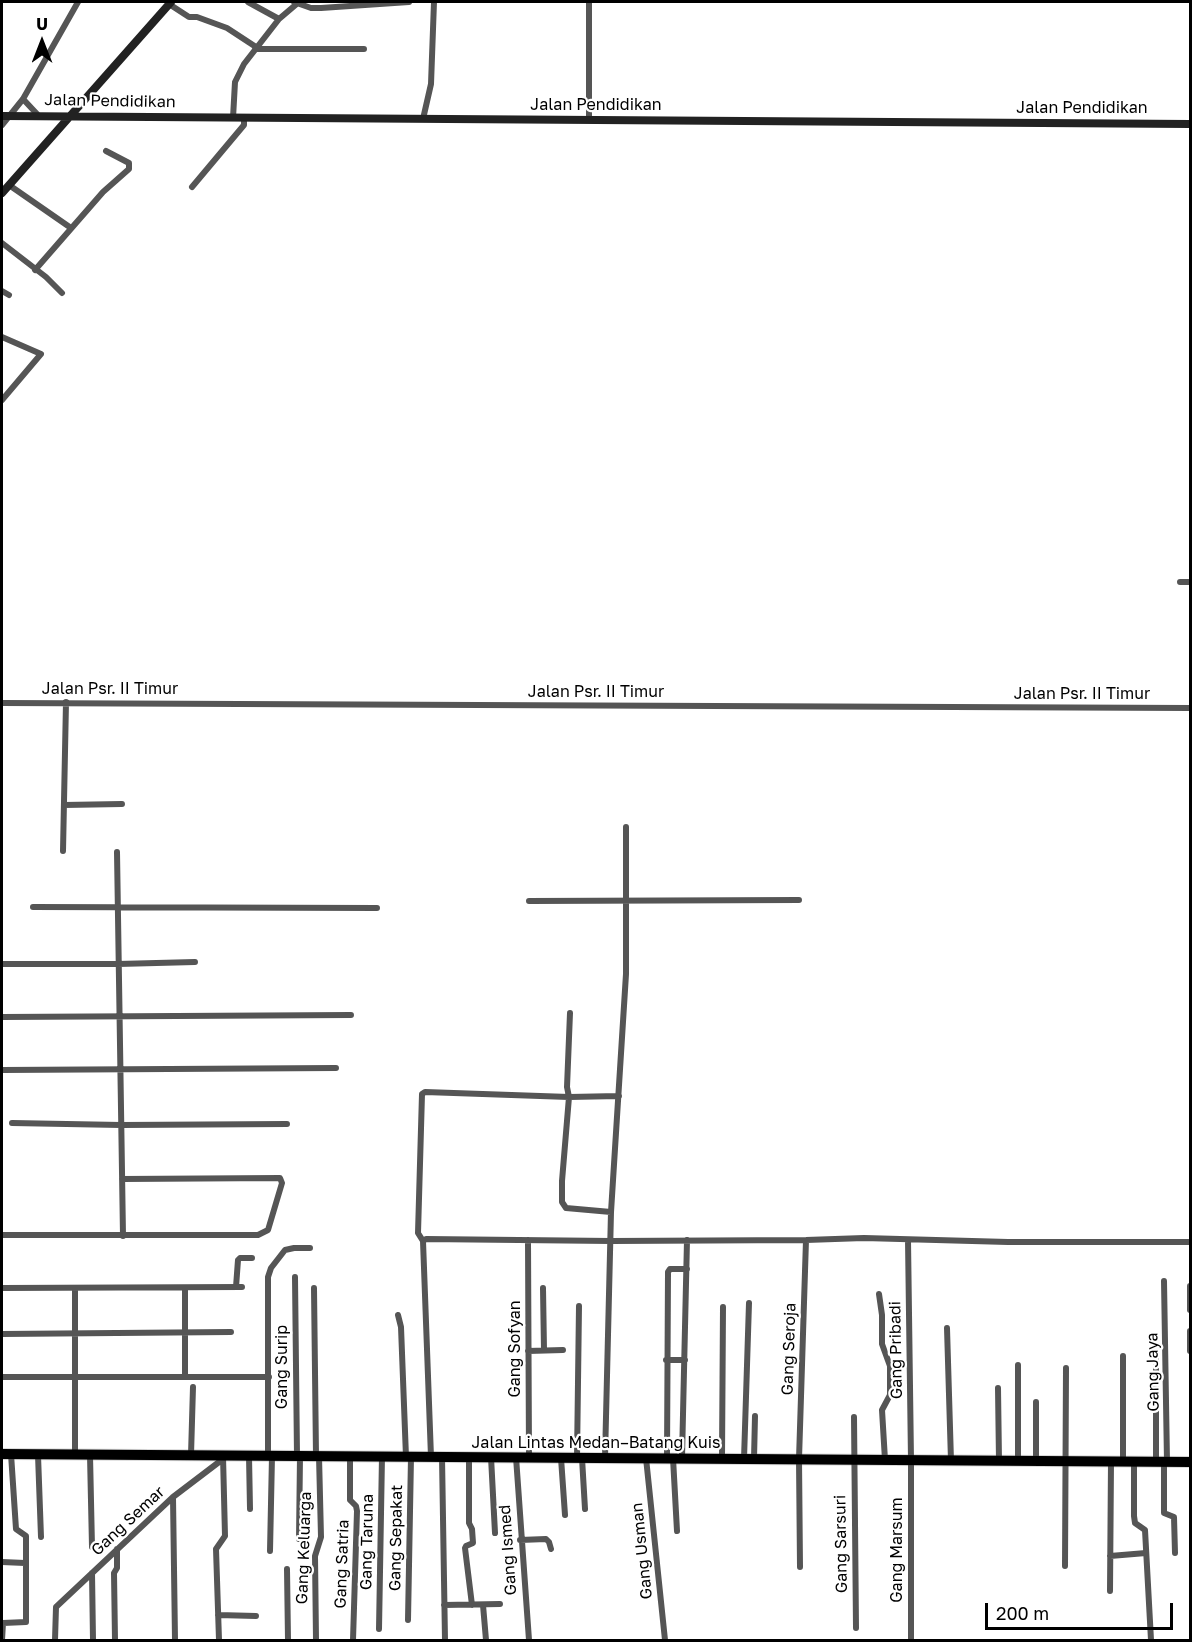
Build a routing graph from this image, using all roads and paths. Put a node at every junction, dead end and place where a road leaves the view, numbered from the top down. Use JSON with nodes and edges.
{"nodes":[{"id":1,"x":78,"y":2,"type":"edge"},
{"id":2,"x":248,"y":2,"type":"edge"},
{"id":3,"x":296,"y":2,"type":"edge"},
{"id":4,"x":410,"y":2,"type":"edge"},
{"id":5,"x":434,"y":2,"type":"edge"},
{"id":6,"x":589,"y":2,"type":"edge"},
{"id":7,"x":170,"y":3,"type":"edge"},
{"id":8,"x":279,"y":20,"type":"junction"},
{"id":9,"x":255,"y":48,"type":"junction"},
{"id":10,"x":364,"y":49,"type":"dead end"},
{"id":11,"x":23,"y":99,"type":"junction"},
{"id":12,"x":37,"y":114,"type":"junction"},
{"id":13,"x":6,"y":115,"type":"edge"},
{"id":14,"x":70,"y":116,"type":"junction"},
{"id":15,"x":234,"y":117,"type":"junction"},
{"id":16,"x":244,"y":117,"type":"junction"},
{"id":17,"x":423,"y":118,"type":"junction"},
{"id":18,"x":589,"y":120,"type":"junction"},
{"id":19,"x":1191,"y":124,"type":"edge"},
{"id":20,"x":2,"y":125,"type":"edge"},
{"id":21,"x":106,"y":151,"type":"dead end"},
{"id":22,"x":9,"y":185,"type":"junction"},
{"id":23,"x":192,"y":187,"type":"dead end"},
{"id":24,"x":2,"y":193,"type":"edge"},
{"id":25,"x":71,"y":228,"type":"junction"},
{"id":26,"x":2,"y":243,"type":"edge"},
{"id":27,"x":35,"y":270,"type":"junction"},
{"id":28,"x":2,"y":291,"type":"edge"},
{"id":29,"x":62,"y":292,"type":"dead end"},
{"id":30,"x":9,"y":296,"type":"dead end"},
{"id":31,"x":2,"y":337,"type":"edge"},
{"id":32,"x":2,"y":388,"type":"edge"},
{"id":33,"x":9,"y":392,"type":"junction"},
{"id":34,"x":2,"y":400,"type":"edge"},
{"id":35,"x":1180,"y":582,"type":"dead end"},
{"id":36,"x":1191,"y":582,"type":"edge"},
{"id":37,"x":66,"y":702,"type":"junction"},
{"id":38,"x":2,"y":703,"type":"edge"},
{"id":39,"x":1191,"y":708,"type":"edge"},
{"id":40,"x":122,"y":804,"type":"dead end"},
{"id":41,"x":64,"y":805,"type":"junction"},
{"id":42,"x":626,"y":827,"type":"dead end"},
{"id":43,"x":63,"y":851,"type":"dead end"},
{"id":44,"x":117,"y":852,"type":"dead end"},
{"id":45,"x":627,"y":900,"type":"junction"},
{"id":46,"x":799,"y":900,"type":"dead end"},
{"id":47,"x":529,"y":901,"type":"dead end"},
{"id":48,"x":33,"y":907,"type":"dead end"},
{"id":49,"x":117,"y":908,"type":"junction"},
{"id":50,"x":377,"y":908,"type":"dead end"},
{"id":51,"x":195,"y":962,"type":"dead end"},
{"id":52,"x":2,"y":964,"type":"edge"},
{"id":53,"x":118,"y":964,"type":"junction"},
{"id":54,"x":570,"y":1013,"type":"dead end"},
{"id":55,"x":351,"y":1015,"type":"dead end"},
{"id":56,"x":2,"y":1017,"type":"edge"},
{"id":57,"x":119,"y":1017,"type":"junction"},
{"id":58,"x":336,"y":1068,"type":"dead end"},
{"id":59,"x":121,"y":1069,"type":"junction"},
{"id":60,"x":2,"y":1070,"type":"edge"},
{"id":61,"x":619,"y":1096,"type":"junction"},
{"id":62,"x":569,"y":1097,"type":"junction"},
{"id":63,"x":12,"y":1123,"type":"dead end"},
{"id":64,"x":287,"y":1124,"type":"dead end"},
{"id":65,"x":121,"y":1125,"type":"junction"},
{"id":66,"x":122,"y":1179,"type":"junction"},
{"id":67,"x":611,"y":1212,"type":"junction"},
{"id":68,"x":2,"y":1235,"type":"edge"},
{"id":69,"x":123,"y":1236,"type":"junction"},
{"id":70,"x":528,"y":1240,"type":"junction"},
{"id":71,"x":687,"y":1240,"type":"junction"},
{"id":72,"x":806,"y":1240,"type":"junction"},
{"id":73,"x":908,"y":1240,"type":"junction"},
{"id":74,"x":423,"y":1241,"type":"junction"},
{"id":75,"x":611,"y":1241,"type":"junction"},
{"id":76,"x":1191,"y":1242,"type":"edge"},
{"id":77,"x":310,"y":1248,"type":"dead end"},
{"id":78,"x":252,"y":1258,"type":"dead end"},
{"id":79,"x":687,"y":1269,"type":"junction"},
{"id":80,"x":295,"y":1277,"type":"dead end"},
{"id":81,"x":1164,"y":1281,"type":"dead end"},
{"id":82,"x":1190,"y":1286,"type":"edge"},
{"id":83,"x":2,"y":1288,"type":"edge"},
{"id":84,"x":75,"y":1288,"type":"junction"},
{"id":85,"x":186,"y":1288,"type":"junction"},
{"id":86,"x":314,"y":1288,"type":"dead end"},
{"id":87,"x":543,"y":1288,"type":"dead end"},
{"id":88,"x":879,"y":1294,"type":"dead end"},
{"id":89,"x":749,"y":1303,"type":"dead end"},
{"id":90,"x":579,"y":1306,"type":"dead end"},
{"id":91,"x":723,"y":1307,"type":"dead end"},
{"id":92,"x":1191,"y":1310,"type":"edge"},
{"id":93,"x":398,"y":1315,"type":"dead end"},
{"id":94,"x":947,"y":1328,"type":"dead end"},
{"id":95,"x":1191,"y":1331,"type":"edge"},
{"id":96,"x":231,"y":1332,"type":"dead end"},
{"id":97,"x":77,"y":1333,"type":"junction"},
{"id":98,"x":184,"y":1333,"type":"junction"},
{"id":99,"x":2,"y":1334,"type":"edge"},
{"id":100,"x":544,"y":1350,"type":"junction"},
{"id":101,"x":562,"y":1350,"type":"dead end"},
{"id":102,"x":528,"y":1351,"type":"junction"},
{"id":103,"x":1191,"y":1352,"type":"edge"},
{"id":104,"x":1124,"y":1356,"type":"dead end"},
{"id":105,"x":1156,"y":1359,"type":"dead end"},
{"id":106,"x":666,"y":1360,"type":"junction"},
{"id":107,"x":685,"y":1360,"type":"junction"},
{"id":108,"x":1018,"y":1365,"type":"dead end"},
{"id":109,"x":1065,"y":1368,"type":"dead end"},
{"id":110,"x":2,"y":1377,"type":"edge"},
{"id":111,"x":76,"y":1377,"type":"junction"},
{"id":112,"x":185,"y":1377,"type":"junction"},
{"id":113,"x":269,"y":1377,"type":"junction"},
{"id":114,"x":193,"y":1387,"type":"dead end"},
{"id":115,"x":998,"y":1388,"type":"dead end"},
{"id":116,"x":1036,"y":1402,"type":"dead end"},
{"id":117,"x":755,"y":1416,"type":"dead end"},
{"id":118,"x":854,"y":1417,"type":"dead end"},
{"id":119,"x":6,"y":1454,"type":"edge"},
{"id":120,"x":38,"y":1455,"type":"junction"},
{"id":121,"x":75,"y":1455,"type":"junction"},
{"id":122,"x":90,"y":1455,"type":"junction"},
{"id":123,"x":193,"y":1455,"type":"junction"},
{"id":124,"x":249,"y":1456,"type":"junction"},
{"id":125,"x":270,"y":1456,"type":"junction"},
{"id":126,"x":298,"y":1456,"type":"junction"},
{"id":127,"x":317,"y":1456,"type":"junction"},
{"id":128,"x":350,"y":1456,"type":"junction"},
{"id":129,"x":382,"y":1456,"type":"junction"},
{"id":130,"x":222,"y":1457,"type":"junction"},
{"id":131,"x":409,"y":1457,"type":"junction"},
{"id":132,"x":436,"y":1457,"type":"junction"},
{"id":133,"x":469,"y":1457,"type":"junction"},
{"id":134,"x":491,"y":1457,"type":"junction"},
{"id":135,"x":516,"y":1457,"type":"junction"},
{"id":136,"x":529,"y":1457,"type":"junction"},
{"id":137,"x":561,"y":1458,"type":"junction"},
{"id":138,"x":580,"y":1458,"type":"junction"},
{"id":139,"x":605,"y":1458,"type":"junction"},
{"id":140,"x":646,"y":1458,"type":"junction"},
{"id":141,"x":674,"y":1458,"type":"junction"},
{"id":142,"x":722,"y":1458,"type":"junction"},
{"id":143,"x":749,"y":1459,"type":"junction"},
{"id":144,"x":799,"y":1459,"type":"junction"},
{"id":145,"x":854,"y":1459,"type":"junction"},
{"id":146,"x":885,"y":1460,"type":"junction"},
{"id":147,"x":911,"y":1460,"type":"junction"},
{"id":148,"x":951,"y":1461,"type":"junction"},
{"id":149,"x":999,"y":1461,"type":"junction"},
{"id":150,"x":1018,"y":1461,"type":"junction"},
{"id":151,"x":1036,"y":1461,"type":"junction"},
{"id":152,"x":1064,"y":1462,"type":"junction"},
{"id":153,"x":1111,"y":1462,"type":"junction"},
{"id":154,"x":1129,"y":1462,"type":"junction"},
{"id":155,"x":1162,"y":1462,"type":"junction"},
{"id":156,"x":1191,"y":1462,"type":"edge"},
{"id":157,"x":173,"y":1497,"type":"junction"},
{"id":158,"x":250,"y":1509,"type":"dead end"},
{"id":159,"x":585,"y":1509,"type":"dead end"},
{"id":160,"x":565,"y":1515,"type":"dead end"},
{"id":161,"x":677,"y":1531,"type":"dead end"},
{"id":162,"x":495,"y":1533,"type":"dead end"},
{"id":163,"x":41,"y":1538,"type":"dead end"},
{"id":164,"x":298,"y":1539,"type":"dead end"},
{"id":165,"x":520,"y":1540,"type":"junction"},
{"id":166,"x":92,"y":1547,"type":"dead end"},
{"id":167,"x":117,"y":1549,"type":"junction"},
{"id":168,"x":551,"y":1549,"type":"dead end"},
{"id":169,"x":270,"y":1551,"type":"dead end"},
{"id":170,"x":1146,"y":1552,"type":"junction"},
{"id":171,"x":1175,"y":1553,"type":"dead end"},
{"id":172,"x":1110,"y":1556,"type":"junction"},
{"id":173,"x":2,"y":1562,"type":"edge"},
{"id":174,"x":25,"y":1563,"type":"junction"},
{"id":175,"x":1065,"y":1566,"type":"dead end"},
{"id":176,"x":800,"y":1567,"type":"dead end"},
{"id":177,"x":287,"y":1569,"type":"dead end"},
{"id":178,"x":92,"y":1573,"type":"junction"},
{"id":179,"x":1110,"y":1591,"type":"dead end"},
{"id":180,"x":500,"y":1604,"type":"dead end"},
{"id":181,"x":444,"y":1605,"type":"junction"},
{"id":182,"x":472,"y":1605,"type":"junction"},
{"id":183,"x":483,"y":1605,"type":"junction"},
{"id":184,"x":218,"y":1615,"type":"junction"},
{"id":185,"x":256,"y":1616,"type":"dead end"},
{"id":186,"x":408,"y":1620,"type":"dead end"},
{"id":187,"x":856,"y":1628,"type":"dead end"},
{"id":188,"x":379,"y":1629,"type":"dead end"},
{"id":189,"x":2,"y":1641,"type":"edge"},
{"id":190,"x":55,"y":1641,"type":"edge"},
{"id":191,"x":93,"y":1641,"type":"edge"},
{"id":192,"x":115,"y":1641,"type":"edge"},
{"id":193,"x":175,"y":1641,"type":"edge"},
{"id":194,"x":219,"y":1641,"type":"edge"},
{"id":195,"x":288,"y":1641,"type":"edge"},
{"id":196,"x":316,"y":1641,"type":"edge"},
{"id":197,"x":353,"y":1641,"type":"edge"},
{"id":198,"x":445,"y":1641,"type":"edge"},
{"id":199,"x":486,"y":1641,"type":"edge"},
{"id":200,"x":529,"y":1641,"type":"edge"},
{"id":201,"x":665,"y":1641,"type":"edge"},
{"id":202,"x":911,"y":1641,"type":"edge"},
{"id":203,"x":1151,"y":1641,"type":"edge"}],
"edges":[{"from":1,"to":11,"type":"street"},
{"from":2,"to":8,"type":"street"},
{"from":3,"to":4,"type":"street"},
{"from":3,"to":8,"type":"street"},
{"from":5,"to":17,"type":"street"},
{"from":6,"to":18,"type":"street"},
{"from":7,"to":9,"type":"street"},
{"from":7,"to":14,"type":"main road"},
{"from":8,"to":9,"type":"street"},
{"from":9,"to":10,"type":"street"},
{"from":9,"to":15,"type":"street"},
{"from":11,"to":12,"type":"street"},
{"from":11,"to":13,"type":"street"},
{"from":12,"to":13,"type":"main road","name":"Jalan Pendidikan"},
{"from":12,"to":14,"type":"main road","name":"Jalan Pendidikan"},
{"from":13,"to":20,"type":"street"},
{"from":14,"to":15,"type":"main road","name":"Jalan Pendidikan"},
{"from":14,"to":22,"type":"main road"},
{"from":15,"to":16,"type":"main road","name":"Jalan Pendidikan"},
{"from":16,"to":17,"type":"main road","name":"Jalan Pendidikan"},
{"from":16,"to":23,"type":"street"},
{"from":17,"to":18,"type":"main road","name":"Jalan Pendidikan"},
{"from":18,"to":19,"type":"main road","name":"Jalan Pendidikan"},
{"from":21,"to":25,"type":"street"},
{"from":22,"to":24,"type":"main road"},
{"from":22,"to":25,"type":"street"},
{"from":25,"to":27,"type":"street"},
{"from":26,"to":27,"type":"street"},
{"from":27,"to":29,"type":"street"},
{"from":28,"to":30,"type":"street"},
{"from":31,"to":33,"type":"street"},
{"from":32,"to":33,"type":"street"},
{"from":33,"to":34,"type":"street"},
{"from":35,"to":36,"type":"street"},
{"from":37,"to":38,"type":"street","name":"Jalan Psr. II Timur"},
{"from":37,"to":39,"type":"street","name":"Jalan Psr. II Timur"},
{"from":37,"to":41,"type":"street"},
{"from":40,"to":41,"type":"street"},
{"from":41,"to":43,"type":"street"},
{"from":42,"to":45,"type":"street"},
{"from":44,"to":49,"type":"street"},
{"from":45,"to":46,"type":"street"},
{"from":45,"to":47,"type":"street"},
{"from":45,"to":61,"type":"street"},
{"from":48,"to":49,"type":"street"},
{"from":49,"to":50,"type":"street"},
{"from":49,"to":53,"type":"street"},
{"from":51,"to":53,"type":"street"},
{"from":52,"to":53,"type":"street"},
{"from":53,"to":57,"type":"street"},
{"from":54,"to":62,"type":"street"},
{"from":55,"to":57,"type":"street"},
{"from":56,"to":57,"type":"street"},
{"from":57,"to":59,"type":"street"},
{"from":58,"to":59,"type":"street"},
{"from":59,"to":60,"type":"street"},
{"from":59,"to":65,"type":"street"},
{"from":61,"to":62,"type":"street"},
{"from":61,"to":67,"type":"street"},
{"from":62,"to":67,"type":"street"},
{"from":62,"to":74,"type":"street"},
{"from":63,"to":65,"type":"street"},
{"from":64,"to":65,"type":"street"},
{"from":65,"to":66,"type":"street"},
{"from":66,"to":69,"type":"street"},
{"from":66,"to":69,"type":"street"},
{"from":67,"to":75,"type":"street"},
{"from":68,"to":69,"type":"street"},
{"from":70,"to":74,"type":"street"},
{"from":70,"to":75,"type":"street"},
{"from":70,"to":102,"type":"street","name":"Gang Sofyan"},
{"from":71,"to":72,"type":"street"},
{"from":71,"to":75,"type":"street"},
{"from":71,"to":79,"type":"street"},
{"from":72,"to":73,"type":"street"},
{"from":72,"to":144,"type":"street","name":"Gang Seroja"},
{"from":73,"to":76,"type":"street"},
{"from":73,"to":147,"type":"street","name":"Gang Pribadi"},
{"from":74,"to":132,"type":"street"},
{"from":75,"to":139,"type":"street"},
{"from":77,"to":113,"type":"street"},
{"from":78,"to":85,"type":"street"},
{"from":79,"to":106,"type":"street"},
{"from":79,"to":107,"type":"street"},
{"from":80,"to":126,"type":"street","name":"Gang Surip"},
{"from":81,"to":155,"type":"street","name":"Gang Jaya"},
{"from":82,"to":92,"type":"street"},
{"from":83,"to":84,"type":"street"},
{"from":84,"to":85,"type":"street"},
{"from":84,"to":97,"type":"street"},
{"from":85,"to":98,"type":"street"},
{"from":86,"to":127,"type":"street","name":"Gang Keluarga"},
{"from":87,"to":100,"type":"street"},
{"from":88,"to":146,"type":"street"},
{"from":89,"to":143,"type":"street"},
{"from":90,"to":138,"type":"street"},
{"from":91,"to":142,"type":"street"},
{"from":93,"to":131,"type":"street","name":"Gang Sepakat"},
{"from":94,"to":148,"type":"street"},
{"from":95,"to":103,"type":"street"},
{"from":96,"to":98,"type":"street"},
{"from":97,"to":98,"type":"street"},
{"from":97,"to":99,"type":"street"},
{"from":97,"to":111,"type":"street"},
{"from":98,"to":112,"type":"street"},
{"from":100,"to":101,"type":"street"},
{"from":100,"to":102,"type":"street"},
{"from":102,"to":136,"type":"street","name":"Gang Sofyan"},
{"from":104,"to":154,"type":"street"},
{"from":105,"to":155,"type":"street"},
{"from":106,"to":107,"type":"street"},
{"from":106,"to":141,"type":"street"},
{"from":107,"to":141,"type":"street"},
{"from":108,"to":150,"type":"street"},
{"from":109,"to":152,"type":"street"},
{"from":110,"to":111,"type":"street"},
{"from":111,"to":112,"type":"street"},
{"from":111,"to":121,"type":"street"},
{"from":112,"to":113,"type":"street"},
{"from":113,"to":125,"type":"street"},
{"from":114,"to":123,"type":"street"},
{"from":115,"to":149,"type":"street"},
{"from":116,"to":151,"type":"street"},
{"from":117,"to":143,"type":"street"},
{"from":118,"to":145,"type":"street","name":"Gang Sarsuri"},
{"from":119,"to":120,"type":"highway","name":"Jalan Lintas Medan–Batang Kuis"},
{"from":119,"to":174,"type":"street"},
{"from":120,"to":121,"type":"highway","name":"Jalan Lintas Medan–Batang Kuis"},
{"from":120,"to":163,"type":"street"},
{"from":121,"to":122,"type":"highway","name":"Jalan Lintas Medan–Batang Kuis"},
{"from":122,"to":123,"type":"highway","name":"Jalan Lintas Medan–Batang Kuis"},
{"from":122,"to":166,"type":"street"},
{"from":123,"to":130,"type":"highway","name":"Jalan Lintas Medan–Batang Kuis"},
{"from":124,"to":125,"type":"highway","name":"Jalan Lintas Medan–Batang Kuis"},
{"from":124,"to":130,"type":"highway","name":"Jalan Lintas Medan–Batang Kuis"},
{"from":124,"to":158,"type":"street"},
{"from":125,"to":126,"type":"highway","name":"Jalan Lintas Medan–Batang Kuis"},
{"from":125,"to":169,"type":"street"},
{"from":126,"to":127,"type":"highway","name":"Jalan Lintas Medan–Batang Kuis"},
{"from":126,"to":164,"type":"street","name":"Gang Surip"},
{"from":127,"to":128,"type":"highway","name":"Jalan Lintas Medan–Batang Kuis"},
{"from":127,"to":196,"type":"street","name":"Gang Keluarga"},
{"from":128,"to":129,"type":"highway","name":"Jalan Lintas Medan–Batang Kuis"},
{"from":128,"to":197,"type":"street","name":"Gang Satria"},
{"from":129,"to":131,"type":"highway","name":"Jalan Lintas Medan–Batang Kuis"},
{"from":129,"to":188,"type":"street","name":"Gang Taruna"},
{"from":130,"to":157,"type":"street","name":"Gang Semar"},
{"from":130,"to":184,"type":"street"},
{"from":131,"to":132,"type":"highway","name":"Jalan Lintas Medan–Batang Kuis"},
{"from":131,"to":186,"type":"street","name":"Gang Sepakat"},
{"from":132,"to":133,"type":"highway","name":"Jalan Lintas Medan–Batang Kuis"},
{"from":132,"to":181,"type":"street"},
{"from":133,"to":134,"type":"highway","name":"Jalan Lintas Medan–Batang Kuis"},
{"from":133,"to":182,"type":"street"},
{"from":134,"to":135,"type":"highway","name":"Jalan Lintas Medan–Batang Kuis"},
{"from":134,"to":162,"type":"street"},
{"from":135,"to":136,"type":"highway","name":"Jalan Lintas Medan–Batang Kuis"},
{"from":135,"to":165,"type":"street","name":"Gang Ismed"},
{"from":136,"to":137,"type":"highway","name":"Jalan Lintas Medan–Batang Kuis"},
{"from":137,"to":138,"type":"highway","name":"Jalan Lintas Medan–Batang Kuis"},
{"from":137,"to":160,"type":"street"},
{"from":138,"to":139,"type":"highway","name":"Jalan Lintas Medan–Batang Kuis"},
{"from":138,"to":159,"type":"street"},
{"from":139,"to":140,"type":"highway","name":"Jalan Lintas Medan–Batang Kuis"},
{"from":140,"to":141,"type":"highway","name":"Jalan Lintas Medan–Batang Kuis"},
{"from":140,"to":201,"type":"street","name":"Gang Usman"},
{"from":141,"to":142,"type":"highway","name":"Jalan Lintas Medan–Batang Kuis"},
{"from":141,"to":161,"type":"street"},
{"from":142,"to":143,"type":"highway","name":"Jalan Lintas Medan–Batang Kuis"},
{"from":143,"to":144,"type":"highway","name":"Jalan Lintas Medan–Batang Kuis"},
{"from":144,"to":145,"type":"highway","name":"Jalan Lintas Medan–Batang Kuis"},
{"from":144,"to":176,"type":"street","name":"Gang Seroja"},
{"from":145,"to":146,"type":"highway","name":"Jalan Lintas Medan–Batang Kuis"},
{"from":145,"to":187,"type":"street","name":"Gang Sarsuri"},
{"from":146,"to":147,"type":"highway","name":"Jalan Lintas Medan–Batang Kuis"},
{"from":147,"to":148,"type":"highway","name":"Jalan Lintas Medan–Batang Kuis"},
{"from":147,"to":202,"type":"street","name":"Gang Marsum"},
{"from":148,"to":149,"type":"highway","name":"Jalan Lintas Medan–Batang Kuis"},
{"from":149,"to":150,"type":"highway","name":"Jalan Lintas Medan–Batang Kuis"},
{"from":150,"to":151,"type":"highway","name":"Jalan Lintas Medan–Batang Kuis"},
{"from":151,"to":152,"type":"highway","name":"Jalan Lintas Medan–Batang Kuis"},
{"from":152,"to":153,"type":"highway","name":"Jalan Lintas Medan–Batang Kuis"},
{"from":152,"to":175,"type":"street"},
{"from":153,"to":154,"type":"highway","name":"Jalan Lintas Medan–Batang Kuis"},
{"from":153,"to":172,"type":"street"},
{"from":154,"to":155,"type":"highway","name":"Jalan Lintas Medan–Batang Kuis"},
{"from":154,"to":170,"type":"street"},
{"from":155,"to":156,"type":"highway","name":"Jalan Lintas Medan–Batang Kuis"},
{"from":155,"to":171,"type":"street"},
{"from":157,"to":167,"type":"street","name":"Gang Semar"},
{"from":157,"to":193,"type":"street"},
{"from":165,"to":168,"type":"street"},
{"from":165,"to":200,"type":"street","name":"Gang Ismed"},
{"from":167,"to":178,"type":"street","name":"Gang Semar"},
{"from":167,"to":192,"type":"street"},
{"from":170,"to":172,"type":"street"},
{"from":170,"to":203,"type":"street"},
{"from":172,"to":179,"type":"street"},
{"from":173,"to":174,"type":"street"},
{"from":174,"to":189,"type":"street"},
{"from":177,"to":195,"type":"street"},
{"from":178,"to":190,"type":"street","name":"Gang Semar"},
{"from":178,"to":191,"type":"street"},
{"from":180,"to":183,"type":"street"},
{"from":181,"to":182,"type":"street"},
{"from":181,"to":198,"type":"street"},
{"from":182,"to":183,"type":"street"},
{"from":183,"to":199,"type":"street"},
{"from":184,"to":185,"type":"street"},
{"from":184,"to":194,"type":"street"}]}
